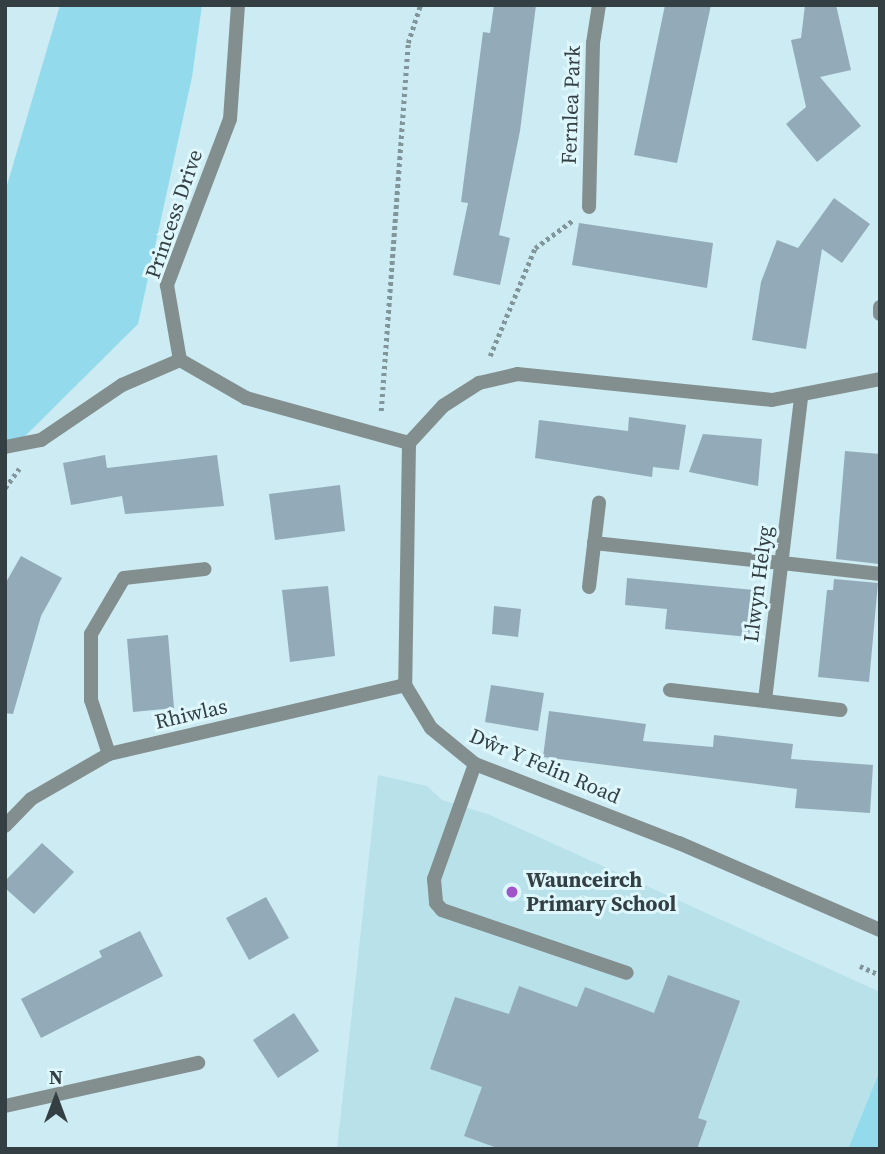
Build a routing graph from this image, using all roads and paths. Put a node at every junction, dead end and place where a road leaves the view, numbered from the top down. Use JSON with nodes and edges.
{"nodes":[{"id":1,"x":238,"y":5,"type":"edge"},
{"id":2,"x":420,"y":5,"type":"edge"},
{"id":3,"x":599,"y":5,"type":"edge"},
{"id":4,"x":589,"y":207,"type":"joint"},
{"id":5,"x":880,"y":307,"type":"edge"},
{"id":6,"x":880,"y":314,"type":"edge"},
{"id":7,"x":180,"y":360,"type":"junction"},
{"id":8,"x":880,"y":379,"type":"edge"},
{"id":9,"x":480,"y":383,"type":"junction"},
{"id":10,"x":801,"y":398,"type":"junction"},
{"id":11,"x":379,"y":434,"type":"junction"},
{"id":12,"x":409,"y":443,"type":"junction"},
{"id":13,"x":5,"y":447,"type":"edge"},
{"id":14,"x":599,"y":503,"type":"dead end"},
{"id":15,"x":594,"y":543,"type":"junction"},
{"id":16,"x":782,"y":563,"type":"junction"},
{"id":17,"x":205,"y":569,"type":"dead end"},
{"id":18,"x":880,"y":575,"type":"edge"},
{"id":19,"x":589,"y":587,"type":"dead end"},
{"id":20,"x":405,"y":685,"type":"junction"},
{"id":21,"x":670,"y":690,"type":"dead end"},
{"id":22,"x":765,"y":701,"type":"junction"},
{"id":23,"x":840,"y":710,"type":"dead end"},
{"id":24,"x":108,"y":754,"type":"junction"},
{"id":25,"x":475,"y":764,"type":"junction"},
{"id":26,"x":5,"y":826,"type":"edge"},
{"id":27,"x":880,"y":930,"type":"edge"},
{"id":28,"x":860,"y":966,"type":"dead end"},
{"id":29,"x":627,"y":973,"type":"dead end"},
{"id":30,"x":880,"y":975,"type":"edge"},
{"id":31,"x":198,"y":1063,"type":"dead end"},
{"id":32,"x":5,"y":1106,"type":"edge"}],
"edges":[{"from":1,"to":7,"type":"street","name":"Princess Drive"},
{"from":2,"to":11,"type":"path"},
{"from":3,"to":4,"type":"street","name":"Fernlea Park"},
{"from":4,"to":9,"type":"path"},
{"from":5,"to":6,"type":"street"},
{"from":7,"to":11,"type":"street"},
{"from":7,"to":13,"type":"street"},
{"from":8,"to":10,"type":"street"},
{"from":9,"to":10,"type":"street"},
{"from":9,"to":12,"type":"street"},
{"from":10,"to":16,"type":"street","name":"Llwyn Helyg"},
{"from":11,"to":12,"type":"street"},
{"from":12,"to":20,"type":"street"},
{"from":14,"to":15,"type":"street"},
{"from":15,"to":16,"type":"street"},
{"from":15,"to":19,"type":"street"},
{"from":16,"to":18,"type":"street"},
{"from":16,"to":22,"type":"street","name":"Llwyn Helyg"},
{"from":17,"to":24,"type":"street"},
{"from":20,"to":24,"type":"street","name":"Rhiwlas"},
{"from":20,"to":25,"type":"street","name":"Dŵr Y Felin Road"},
{"from":21,"to":22,"type":"street"},
{"from":22,"to":23,"type":"street"},
{"from":24,"to":26,"type":"street","name":"Rhiwlas"},
{"from":25,"to":27,"type":"street","name":"Dŵr Y Felin Road"},
{"from":25,"to":29,"type":"street"},
{"from":28,"to":30,"type":"path"},
{"from":31,"to":32,"type":"street"}]}
